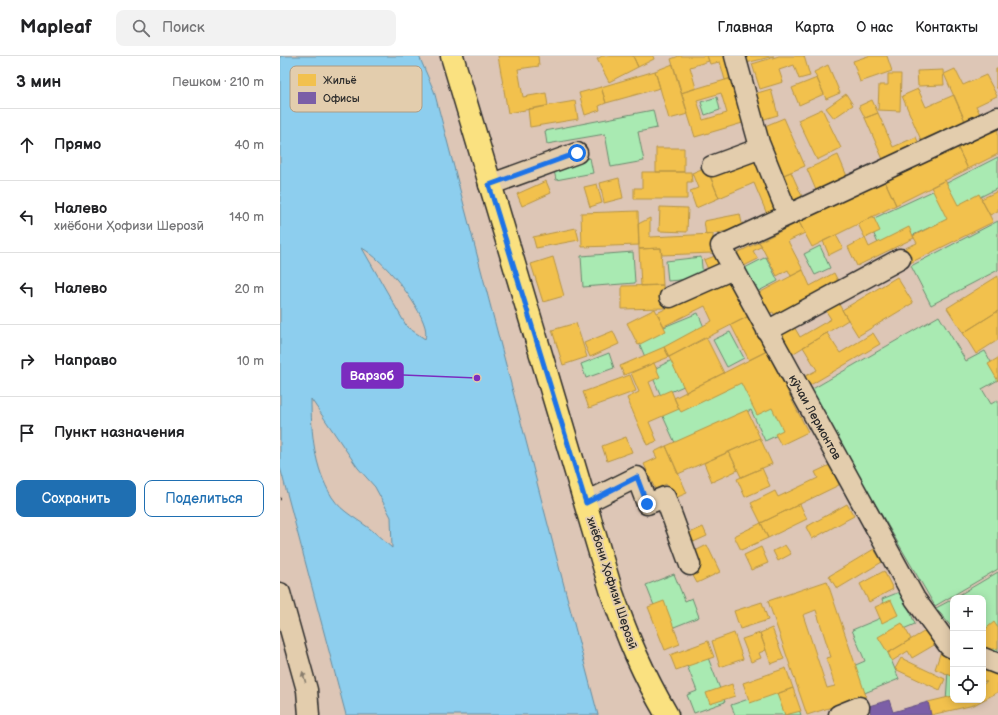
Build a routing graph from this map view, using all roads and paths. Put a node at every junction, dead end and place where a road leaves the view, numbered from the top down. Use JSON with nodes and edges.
{"nodes":[{"id":1,"x":452,"y":56,"type":"edge"},
{"id":2,"x":735,"y":56,"type":"edge"},
{"id":3,"x":998,"y":117,"type":"edge"},
{"id":4,"x":760,"y":148,"type":"junction"},
{"id":5,"x":577,"y":153,"type":"dead end"},
{"id":6,"x":712,"y":166,"type":"dead end"},
{"id":7,"x":489,"y":185,"type":"junction"},
{"id":8,"x":788,"y":215,"type":"junction"},
{"id":9,"x":900,"y":259,"type":"dead end"},
{"id":10,"x":733,"y":269,"type":"junction"},
{"id":11,"x":670,"y":297,"type":"dead end"},
{"id":12,"x":767,"y":331,"type":"junction"},
{"id":13,"x":586,"y":503,"type":"junction"},
{"id":14,"x":690,"y":565,"type":"dead end"},
{"id":15,"x":280,"y":593,"type":"edge"},
{"id":16,"x":950,"y":647,"type":"edge"},
{"id":17,"x":986,"y":659,"type":"edge"},
{"id":18,"x":998,"y":664,"type":"edge"},
{"id":19,"x":859,"y":707,"type":"dead end"},
{"id":20,"x":309,"y":715,"type":"edge"},
{"id":21,"x":667,"y":715,"type":"edge"},
{"id":22,"x":839,"y":715,"type":"edge"}],
"edges":[{"from":1,"to":7,"type":"main road","name":"хиёбони Ҳофизи Шерозӣ"},
{"from":2,"to":4,"type":"street"},
{"from":3,"to":8,"type":"street","name":"кӯчаи Лермонтов"},
{"from":4,"to":6,"type":"street"},
{"from":4,"to":8,"type":"street"},
{"from":5,"to":7,"type":"street"},
{"from":7,"to":13,"type":"main road","name":"хиёбони Ҳофизи Шерозӣ"},
{"from":8,"to":10,"type":"street","name":"кӯчаи Лермонтов"},
{"from":9,"to":12,"type":"street"},
{"from":10,"to":11,"type":"street"},
{"from":10,"to":12,"type":"street","name":"кӯчаи Лермонтов"},
{"from":12,"to":16,"type":"street","name":"кӯчаи Лермонтов"},
{"from":13,"to":14,"type":"street"},
{"from":13,"to":21,"type":"main road","name":"хиёбони Ҳофизи Шерозӣ"},
{"from":20,"to":15,"type":"street","one_way":true},
{"from":17,"to":18,"type":"street"},
{"from":19,"to":22,"type":"street"}]}
